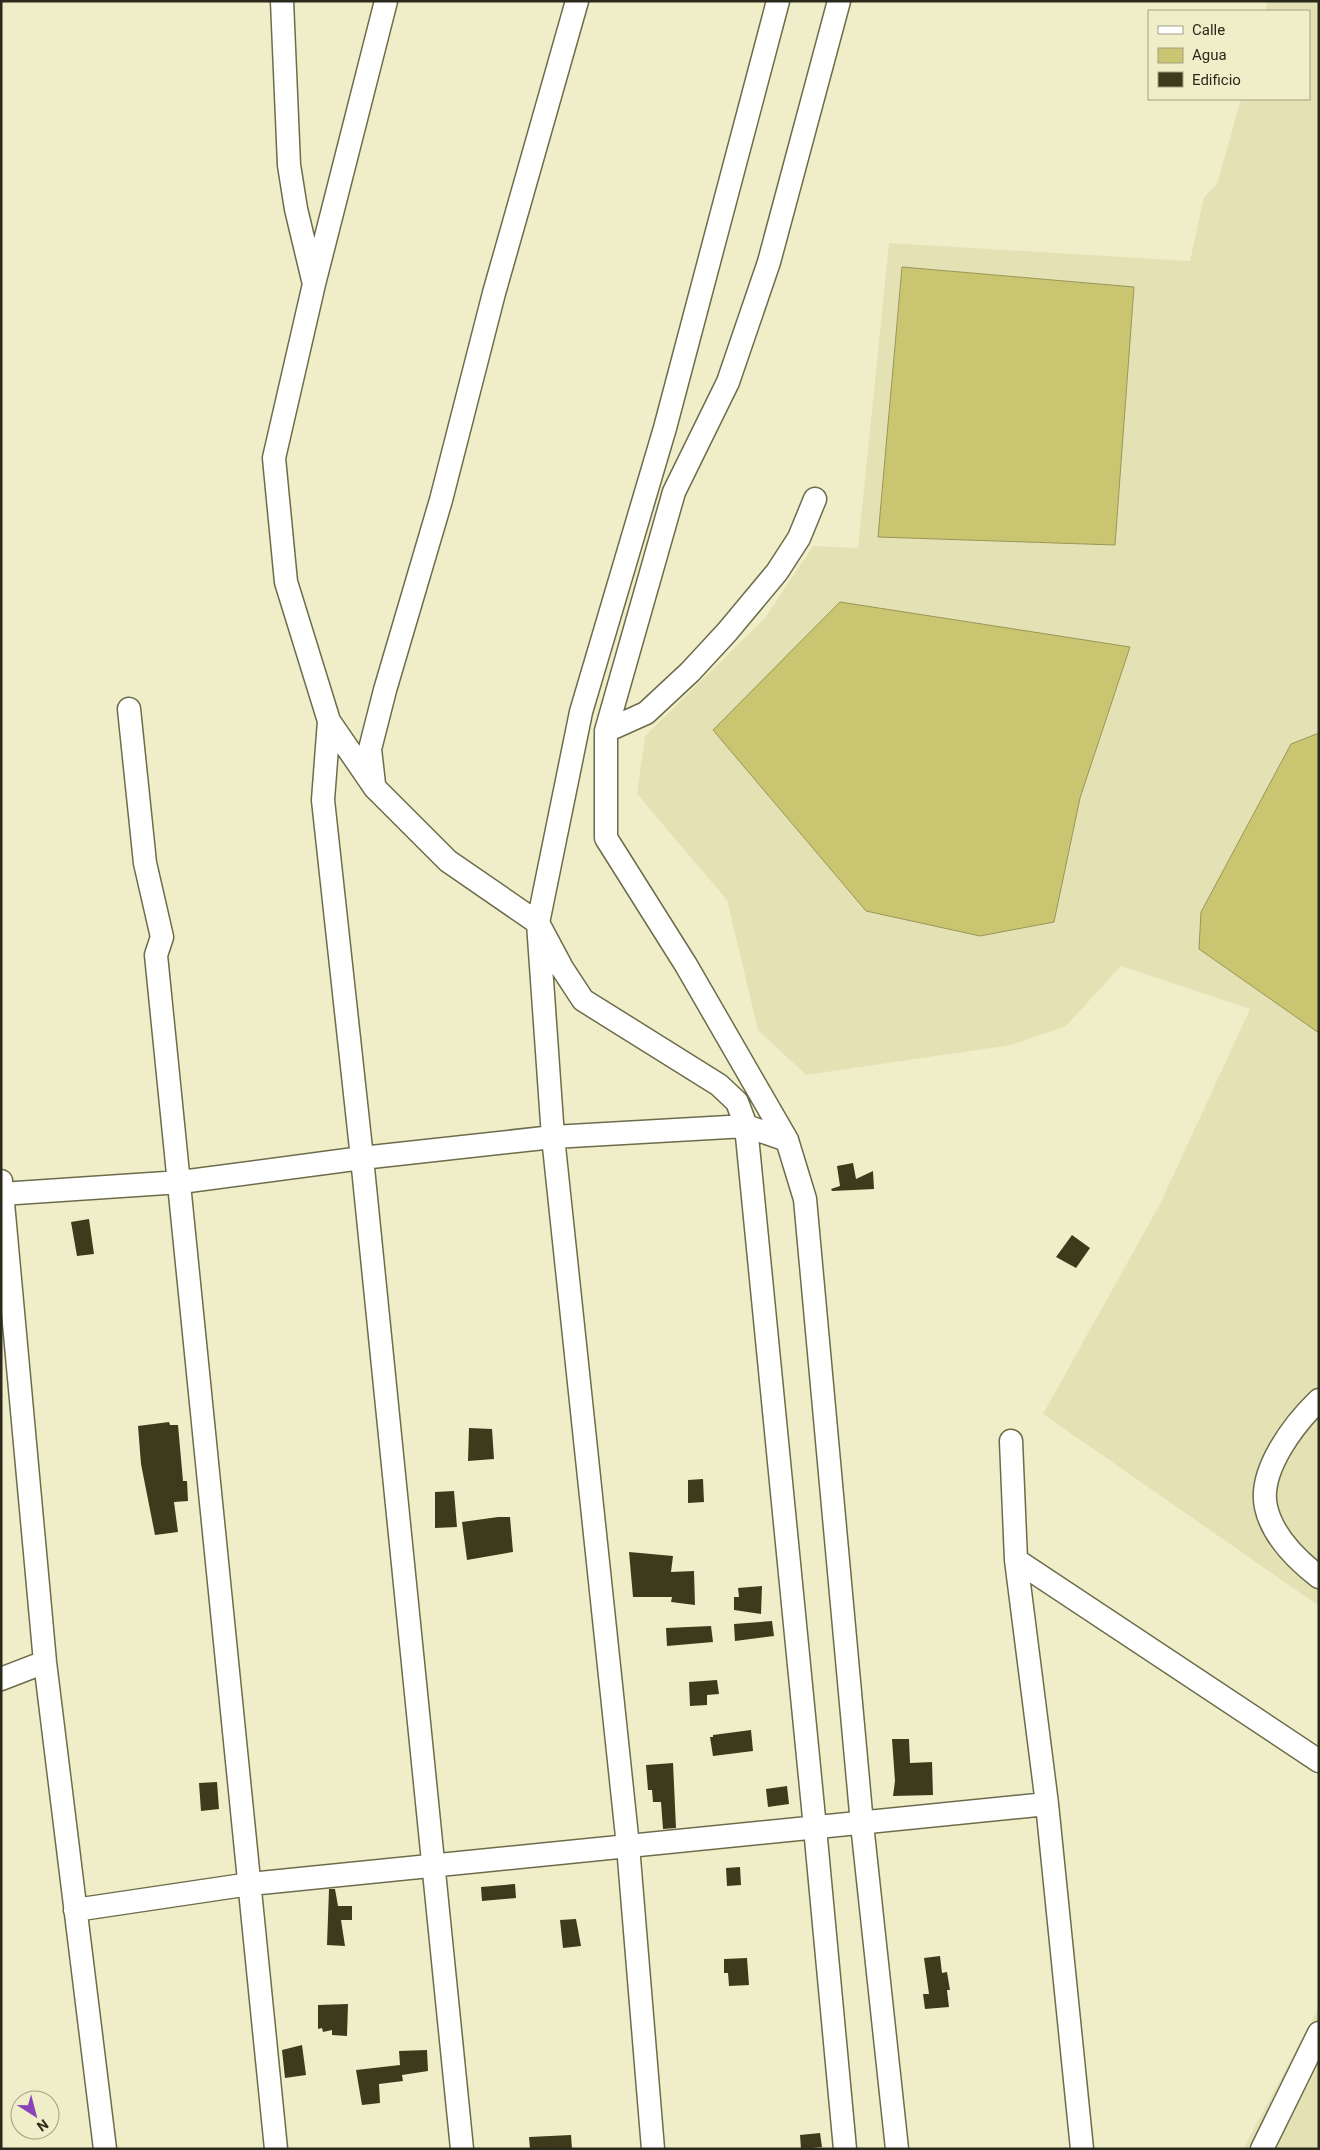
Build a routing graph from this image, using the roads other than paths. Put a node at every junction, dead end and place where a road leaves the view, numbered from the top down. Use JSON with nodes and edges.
{"nodes":[{"id":1,"x":386,"y":1,"type":"edge"},
{"id":2,"x":577,"y":1,"type":"edge"},
{"id":3,"x":778,"y":1,"type":"edge"},
{"id":4,"x":839,"y":1,"type":"edge"},
{"id":5,"x":281,"y":3,"type":"edge"},
{"id":6,"x":314,"y":284,"type":"junction"},
{"id":7,"x":815,"y":499,"type":"dead end"},
{"id":8,"x":129,"y":709,"type":"dead end"},
{"id":9,"x":329,"y":720,"type":"junction"},
{"id":10,"x":606,"y":730,"type":"junction"},
{"id":11,"x":374,"y":788,"type":"junction"},
{"id":12,"x":538,"y":923,"type":"junction"},
{"id":13,"x":746,"y":1126,"type":"junction"},
{"id":14,"x":553,"y":1137,"type":"junction"},
{"id":15,"x":787,"y":1140,"type":"junction"},
{"id":16,"x":362,"y":1158,"type":"junction"},
{"id":17,"x":181,"y":1182,"type":"junction"},
{"id":18,"x":2,"y":1190,"type":"edge"},
{"id":19,"x":1319,"y":1400,"type":"edge"},
{"id":20,"x":1010,"y":1441,"type":"dead end"},
{"id":21,"x":1016,"y":1560,"type":"junction"},
{"id":22,"x":1319,"y":1577,"type":"edge"},
{"id":23,"x":45,"y":1662,"type":"junction"},
{"id":24,"x":1,"y":1679,"type":"edge"},
{"id":25,"x":1319,"y":1761,"type":"edge"},
{"id":26,"x":1047,"y":1804,"type":"junction"},
{"id":27,"x":862,"y":1824,"type":"junction"},
{"id":28,"x":815,"y":1828,"type":"junction"},
{"id":29,"x":628,"y":1846,"type":"junction"},
{"id":30,"x":433,"y":1865,"type":"junction"},
{"id":31,"x":250,"y":1884,"type":"junction"},
{"id":32,"x":75,"y":1910,"type":"junction"},
{"id":33,"x":1319,"y":2033,"type":"edge"},
{"id":34,"x":105,"y":2149,"type":"edge"},
{"id":35,"x":276,"y":2149,"type":"edge"},
{"id":36,"x":462,"y":2149,"type":"edge"},
{"id":37,"x":653,"y":2149,"type":"edge"},
{"id":38,"x":845,"y":2149,"type":"edge"},
{"id":39,"x":897,"y":2149,"type":"edge"},
{"id":40,"x":1082,"y":2149,"type":"edge"},
{"id":41,"x":1262,"y":2149,"type":"edge"}],
"edges":[{"from":1,"to":6,"type":"street"},
{"from":2,"to":11,"type":"street"},
{"from":3,"to":12,"type":"street"},
{"from":4,"to":10,"type":"street"},
{"from":5,"to":6,"type":"street"},
{"from":6,"to":9,"type":"street"},
{"from":7,"to":10,"type":"street"},
{"from":8,"to":17,"type":"street"},
{"from":9,"to":11,"type":"street"},
{"from":9,"to":16,"type":"street"},
{"from":10,"to":15,"type":"street"},
{"from":11,"to":12,"type":"street"},
{"from":12,"to":13,"type":"street"},
{"from":12,"to":14,"type":"street"},
{"from":13,"to":14,"type":"street"},
{"from":13,"to":15,"type":"street"},
{"from":13,"to":28,"type":"street"},
{"from":14,"to":16,"type":"street"},
{"from":14,"to":29,"type":"street"},
{"from":15,"to":27,"type":"street"},
{"from":16,"to":17,"type":"street"},
{"from":16,"to":30,"type":"street"},
{"from":17,"to":18,"type":"street"},
{"from":17,"to":31,"type":"street"},
{"from":18,"to":23,"type":"street"},
{"from":19,"to":22,"type":"street"},
{"from":20,"to":21,"type":"street"},
{"from":21,"to":25,"type":"street"},
{"from":21,"to":26,"type":"street"},
{"from":23,"to":24,"type":"street"},
{"from":23,"to":32,"type":"street"},
{"from":26,"to":27,"type":"street"},
{"from":26,"to":40,"type":"street"},
{"from":27,"to":28,"type":"street"},
{"from":27,"to":39,"type":"street"},
{"from":28,"to":29,"type":"street"},
{"from":28,"to":38,"type":"street"},
{"from":29,"to":30,"type":"street"},
{"from":29,"to":37,"type":"street"},
{"from":30,"to":31,"type":"street"},
{"from":30,"to":36,"type":"street"},
{"from":31,"to":32,"type":"street"},
{"from":31,"to":35,"type":"street"},
{"from":32,"to":34,"type":"street"},
{"from":33,"to":41,"type":"street"}]}
